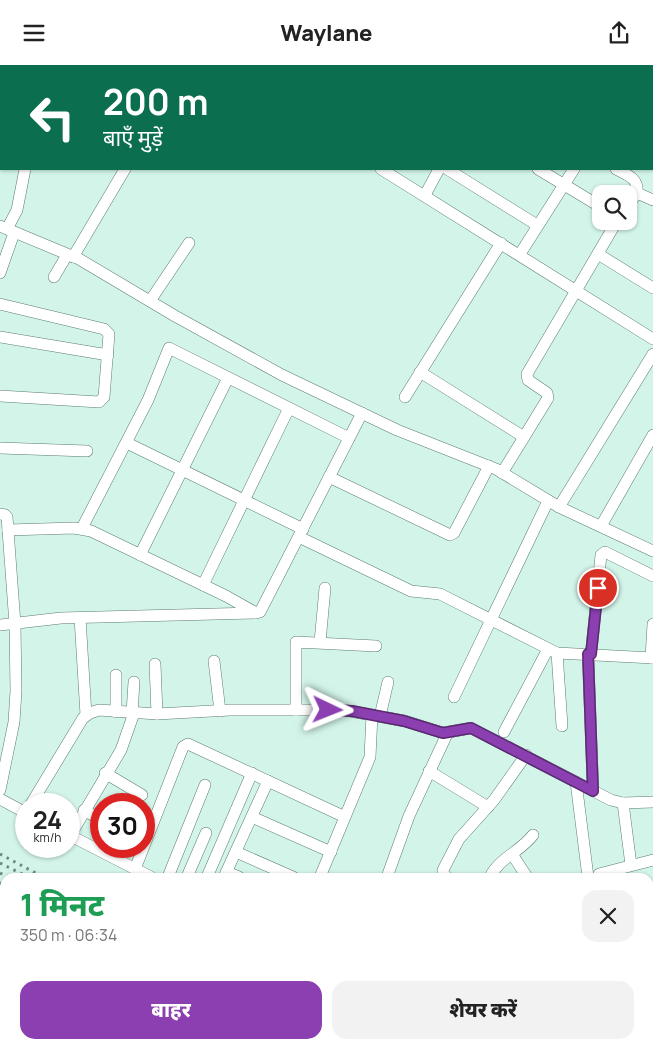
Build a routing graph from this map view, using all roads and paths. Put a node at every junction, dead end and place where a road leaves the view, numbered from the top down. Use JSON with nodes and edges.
{"nodes":[{"id":1,"x":25,"y":170,"type":"edge"},
{"id":2,"x":124,"y":170,"type":"edge"},
{"id":3,"x":383,"y":170,"type":"edge"},
{"id":4,"x":438,"y":170,"type":"edge"},
{"id":5,"x":449,"y":170,"type":"edge"},
{"id":6,"x":540,"y":170,"type":"edge"},
{"id":7,"x":573,"y":170,"type":"edge"},
{"id":8,"x":618,"y":170,"type":"edge"},
{"id":9,"x":564,"y":185,"type":"junction"},
{"id":10,"x":637,"y":193,"type":"joint"},
{"id":11,"x":425,"y":195,"type":"junction"},
{"id":12,"x":653,"y":200,"type":"edge"},
{"id":13,"x":592,"y":202,"type":"edge"},
{"id":14,"x":538,"y":225,"type":"junction"},
{"id":15,"x":7,"y":229,"type":"edge"},
{"id":16,"x":612,"y":230,"type":"edge"},
{"id":17,"x":189,"y":243,"type":"dead end"},
{"id":18,"x":501,"y":243,"type":"junction"},
{"id":19,"x":520,"y":254,"type":"junction"},
{"id":20,"x":598,"y":254,"type":"junction"},
{"id":21,"x":70,"y":256,"type":"junction"},
{"id":22,"x":0,"y":273,"type":"edge"},
{"id":23,"x":54,"y":277,"type":"dead end"},
{"id":24,"x":653,"y":288,"type":"edge"},
{"id":25,"x":576,"y":289,"type":"junction"},
{"id":26,"x":150,"y":301,"type":"junction"},
{"id":27,"x":0,"y":304,"type":"edge"},
{"id":28,"x":0,"y":337,"type":"edge"},
{"id":29,"x":653,"y":339,"type":"edge"},
{"id":30,"x":653,"y":354,"type":"edge"},
{"id":31,"x":108,"y":355,"type":"junction"},
{"id":32,"x":420,"y":372,"type":"junction"},
{"id":33,"x":228,"y":378,"type":"junction"},
{"id":34,"x":0,"y":396,"type":"edge"},
{"id":35,"x":405,"y":397,"type":"dead end"},
{"id":36,"x":289,"y":408,"type":"junction"},
{"id":37,"x":362,"y":413,"type":"junction"},
{"id":38,"x":653,"y":435,"type":"edge"},
{"id":39,"x":524,"y":437,"type":"junction"},
{"id":40,"x":349,"y":438,"type":"junction"},
{"id":41,"x":127,"y":443,"type":"junction"},
{"id":42,"x":0,"y":448,"type":"edge"},
{"id":43,"x":88,"y":451,"type":"dead end"},
{"id":44,"x":488,"y":466,"type":"junction"},
{"id":45,"x":183,"y":470,"type":"junction"},
{"id":46,"x":502,"y":473,"type":"junction"},
{"id":47,"x":329,"y":477,"type":"junction"},
{"id":48,"x":244,"y":500,"type":"junction"},
{"id":49,"x":548,"y":501,"type":"junction"},
{"id":50,"x":558,"y":507,"type":"junction"},
{"id":51,"x":0,"y":514,"type":"edge"},
{"id":52,"x":600,"y":526,"type":"junction"},
{"id":53,"x":82,"y":528,"type":"junction"},
{"id":54,"x":8,"y":531,"type":"junction"},
{"id":55,"x":301,"y":533,"type":"junction"},
{"id":56,"x":653,"y":551,"type":"edge"},
{"id":57,"x":5,"y":552,"type":"edge"},
{"id":58,"x":140,"y":555,"type":"junction"},
{"id":59,"x":653,"y":576,"type":"edge"},
{"id":60,"x":203,"y":585,"type":"junction"},
{"id":61,"x":326,"y":588,"type":"dead end"},
{"id":62,"x":256,"y":613,"type":"junction"},
{"id":63,"x":80,"y":618,"type":"junction"},
{"id":64,"x":490,"y":621,"type":"junction"},
{"id":65,"x":15,"y":624,"type":"junction"},
{"id":66,"x":653,"y":624,"type":"edge"},
{"id":67,"x":0,"y":625,"type":"edge"},
{"id":68,"x":320,"y":642,"type":"junction"},
{"id":69,"x":376,"y":646,"type":"dead end"},
{"id":70,"x":552,"y":651,"type":"junction"},
{"id":71,"x":590,"y":654,"type":"junction"},
{"id":72,"x":652,"y":658,"type":"edge"},
{"id":73,"x":214,"y":661,"type":"dead end"},
{"id":74,"x":154,"y":664,"type":"dead end"},
{"id":75,"x":116,"y":675,"type":"dead end"},
{"id":76,"x":134,"y":682,"type":"dead end"},
{"id":77,"x":388,"y":682,"type":"dead end"},
{"id":78,"x":454,"y":697,"type":"dead end"},
{"id":79,"x":296,"y":710,"type":"junction"},
{"id":80,"x":116,"y":711,"type":"junction"},
{"id":81,"x":220,"y":711,"type":"junction"},
{"id":82,"x":133,"y":713,"type":"junction"},
{"id":83,"x":156,"y":714,"type":"junction"},
{"id":84,"x":86,"y":715,"type":"junction"},
{"id":85,"x":376,"y":716,"type":"junction"},
{"id":86,"x":562,"y":726,"type":"dead end"},
{"id":87,"x":504,"y":732,"type":"dead end"},
{"id":88,"x":447,"y":734,"type":"junction"},
{"id":89,"x":526,"y":755,"type":"junction"},
{"id":90,"x":429,"y":771,"type":"junction"},
{"id":91,"x":105,"y":773,"type":"junction"},
{"id":92,"x":252,"y":773,"type":"junction"},
{"id":93,"x":268,"y":781,"type":"junction"},
{"id":94,"x":576,"y":781,"type":"junction"},
{"id":95,"x":205,"y":785,"type":"dead end"},
{"id":96,"x":0,"y":790,"type":"edge"},
{"id":97,"x":593,"y":791,"type":"junction"},
{"id":98,"x":38,"y":793,"type":"edge"},
{"id":99,"x":139,"y":793,"type":"edge"},
{"id":100,"x":0,"y":799,"type":"edge"},
{"id":101,"x":653,"y":802,"type":"edge"},
{"id":102,"x":623,"y":803,"type":"junction"},
{"id":103,"x":15,"y":806,"type":"edge"},
{"id":104,"x":488,"y":807,"type":"junction"},
{"id":105,"x":84,"y":809,"type":"junction"},
{"id":106,"x":90,"y":813,"type":"edge"},
{"id":107,"x":80,"y":816,"type":"edge"},
{"id":108,"x":252,"y":817,"type":"junction"},
{"id":109,"x":345,"y":817,"type":"junction"},
{"id":110,"x":206,"y":833,"type":"dead end"},
{"id":111,"x":532,"y":835,"type":"dead end"},
{"id":112,"x":80,"y":841,"type":"edge"},
{"id":113,"x":236,"y":852,"type":"junction"},
{"id":114,"x":331,"y":852,"type":"junction"},
{"id":115,"x":512,"y":854,"type":"junction"},
{"id":116,"x":653,"y":859,"type":"edge"},
{"id":117,"x":631,"y":865,"type":"junction"},
{"id":118,"x":135,"y":869,"type":"junction"},
{"id":119,"x":143,"y":873,"type":"edge"},
{"id":120,"x":170,"y":873,"type":"edge"},
{"id":121,"x":190,"y":873,"type":"edge"},
{"id":122,"x":209,"y":873,"type":"edge"},
{"id":123,"x":227,"y":873,"type":"edge"},
{"id":124,"x":284,"y":873,"type":"edge"},
{"id":125,"x":322,"y":873,"type":"edge"},
{"id":126,"x":388,"y":873,"type":"edge"},
{"id":127,"x":443,"y":873,"type":"edge"},
{"id":128,"x":492,"y":873,"type":"edge"},
{"id":129,"x":524,"y":873,"type":"edge"},
{"id":130,"x":588,"y":873,"type":"edge"},
{"id":131,"x":603,"y":873,"type":"edge"}],
"edges":[{"from":1,"to":15,"type":"street"},
{"from":2,"to":21,"type":"street"},
{"from":3,"to":11,"type":"street"},
{"from":4,"to":11,"type":"street"},
{"from":5,"to":14,"type":"street"},
{"from":6,"to":9,"type":"street"},
{"from":7,"to":9,"type":"street"},
{"from":8,"to":10,"type":"street"},
{"from":9,"to":13,"type":"street"},
{"from":9,"to":14,"type":"street"},
{"from":10,"to":12,"type":"street"},
{"from":11,"to":18,"type":"street"},
{"from":14,"to":19,"type":"street"},
{"from":15,"to":21,"type":"street"},
{"from":15,"to":22,"type":"street"},
{"from":16,"to":20,"type":"street"},
{"from":17,"to":26,"type":"street"},
{"from":18,"to":19,"type":"street"},
{"from":18,"to":32,"type":"street"},
{"from":19,"to":25,"type":"street"},
{"from":20,"to":24,"type":"street"},
{"from":20,"to":25,"type":"street"},
{"from":21,"to":23,"type":"street"},
{"from":21,"to":26,"type":"street"},
{"from":25,"to":29,"type":"street"},
{"from":25,"to":39,"type":"street"},
{"from":26,"to":37,"type":"street"},
{"from":27,"to":31,"type":"street"},
{"from":28,"to":31,"type":"street"},
{"from":30,"to":50,"type":"street"},
{"from":31,"to":34,"type":"street"},
{"from":32,"to":35,"type":"street"},
{"from":32,"to":39,"type":"street"},
{"from":33,"to":36,"type":"street"},
{"from":33,"to":41,"type":"street"},
{"from":33,"to":45,"type":"street"},
{"from":36,"to":40,"type":"street"},
{"from":36,"to":48,"type":"street"},
{"from":37,"to":40,"type":"street"},
{"from":37,"to":44,"type":"street"},
{"from":38,"to":52,"type":"street"},
{"from":39,"to":46,"type":"street"},
{"from":40,"to":47,"type":"street"},
{"from":41,"to":45,"type":"street"},
{"from":41,"to":53,"type":"street"},
{"from":42,"to":43,"type":"street"},
{"from":44,"to":46,"type":"street"},
{"from":44,"to":47,"type":"street"},
{"from":45,"to":48,"type":"street"},
{"from":45,"to":58,"type":"street"},
{"from":46,"to":49,"type":"street"},
{"from":47,"to":55,"type":"street"},
{"from":48,"to":55,"type":"street"},
{"from":48,"to":60,"type":"street"},
{"from":49,"to":50,"type":"street"},
{"from":49,"to":64,"type":"street"},
{"from":50,"to":52,"type":"street"},
{"from":51,"to":54,"type":"street"},
{"from":52,"to":56,"type":"street"},
{"from":53,"to":54,"type":"street"},
{"from":53,"to":58,"type":"street"},
{"from":54,"to":57,"type":"street"},
{"from":55,"to":62,"type":"street"},
{"from":55,"to":64,"type":"street"},
{"from":57,"to":65,"type":"street"},
{"from":58,"to":60,"type":"street"},
{"from":59,"to":71,"type":"street"},
{"from":60,"to":62,"type":"street"},
{"from":61,"to":68,"type":"street"},
{"from":62,"to":63,"type":"street"},
{"from":63,"to":65,"type":"street"},
{"from":63,"to":84,"type":"street"},
{"from":64,"to":70,"type":"street"},
{"from":64,"to":78,"type":"street"},
{"from":65,"to":67,"type":"street"},
{"from":65,"to":96,"type":"street"},
{"from":66,"to":72,"type":"street"},
{"from":68,"to":69,"type":"street"},
{"from":68,"to":79,"type":"street"},
{"from":70,"to":71,"type":"street"},
{"from":70,"to":86,"type":"street"},
{"from":70,"to":87,"type":"street"},
{"from":71,"to":72,"type":"street"},
{"from":71,"to":97,"type":"street"},
{"from":73,"to":81,"type":"street"},
{"from":74,"to":83,"type":"street"},
{"from":75,"to":80,"type":"street"},
{"from":76,"to":82,"type":"street"},
{"from":77,"to":85,"type":"street"},
{"from":79,"to":81,"type":"street"},
{"from":79,"to":85,"type":"street"},
{"from":80,"to":82,"type":"street"},
{"from":80,"to":84,"type":"street"},
{"from":81,"to":83,"type":"street"},
{"from":82,"to":83,"type":"street"},
{"from":82,"to":91,"type":"street"},
{"from":84,"to":98,"type":"street"},
{"from":85,"to":88,"type":"street"},
{"from":85,"to":109,"type":"street"},
{"from":88,"to":89,"type":"street"},
{"from":88,"to":90,"type":"street"},
{"from":89,"to":94,"type":"street"},
{"from":89,"to":104,"type":"street"},
{"from":90,"to":104,"type":"street"},
{"from":90,"to":126,"type":"street"},
{"from":91,"to":99,"type":"street"},
{"from":91,"to":105,"type":"street"},
{"from":92,"to":93,"type":"street"},
{"from":92,"to":118,"type":"street"},
{"from":92,"to":122,"type":"street"},
{"from":93,"to":108,"type":"street"},
{"from":93,"to":109,"type":"street"},
{"from":94,"to":97,"type":"street"},
{"from":94,"to":130,"type":"street"},
{"from":95,"to":120,"type":"street"},
{"from":97,"to":102,"type":"street"},
{"from":100,"to":103,"type":"street"},
{"from":101,"to":102,"type":"street"},
{"from":102,"to":117,"type":"street"},
{"from":104,"to":127,"type":"street"},
{"from":105,"to":106,"type":"street"},
{"from":105,"to":107,"type":"street"},
{"from":108,"to":113,"type":"street"},
{"from":108,"to":114,"type":"street"},
{"from":109,"to":114,"type":"street"},
{"from":110,"to":121,"type":"street"},
{"from":111,"to":115,"type":"street"},
{"from":112,"to":118,"type":"street"},
{"from":113,"to":123,"type":"street"},
{"from":113,"to":124,"type":"street"},
{"from":114,"to":125,"type":"street"},
{"from":115,"to":128,"type":"street"},
{"from":115,"to":129,"type":"street"},
{"from":116,"to":117,"type":"street"},
{"from":117,"to":131,"type":"street"},
{"from":118,"to":119,"type":"street"}]}
